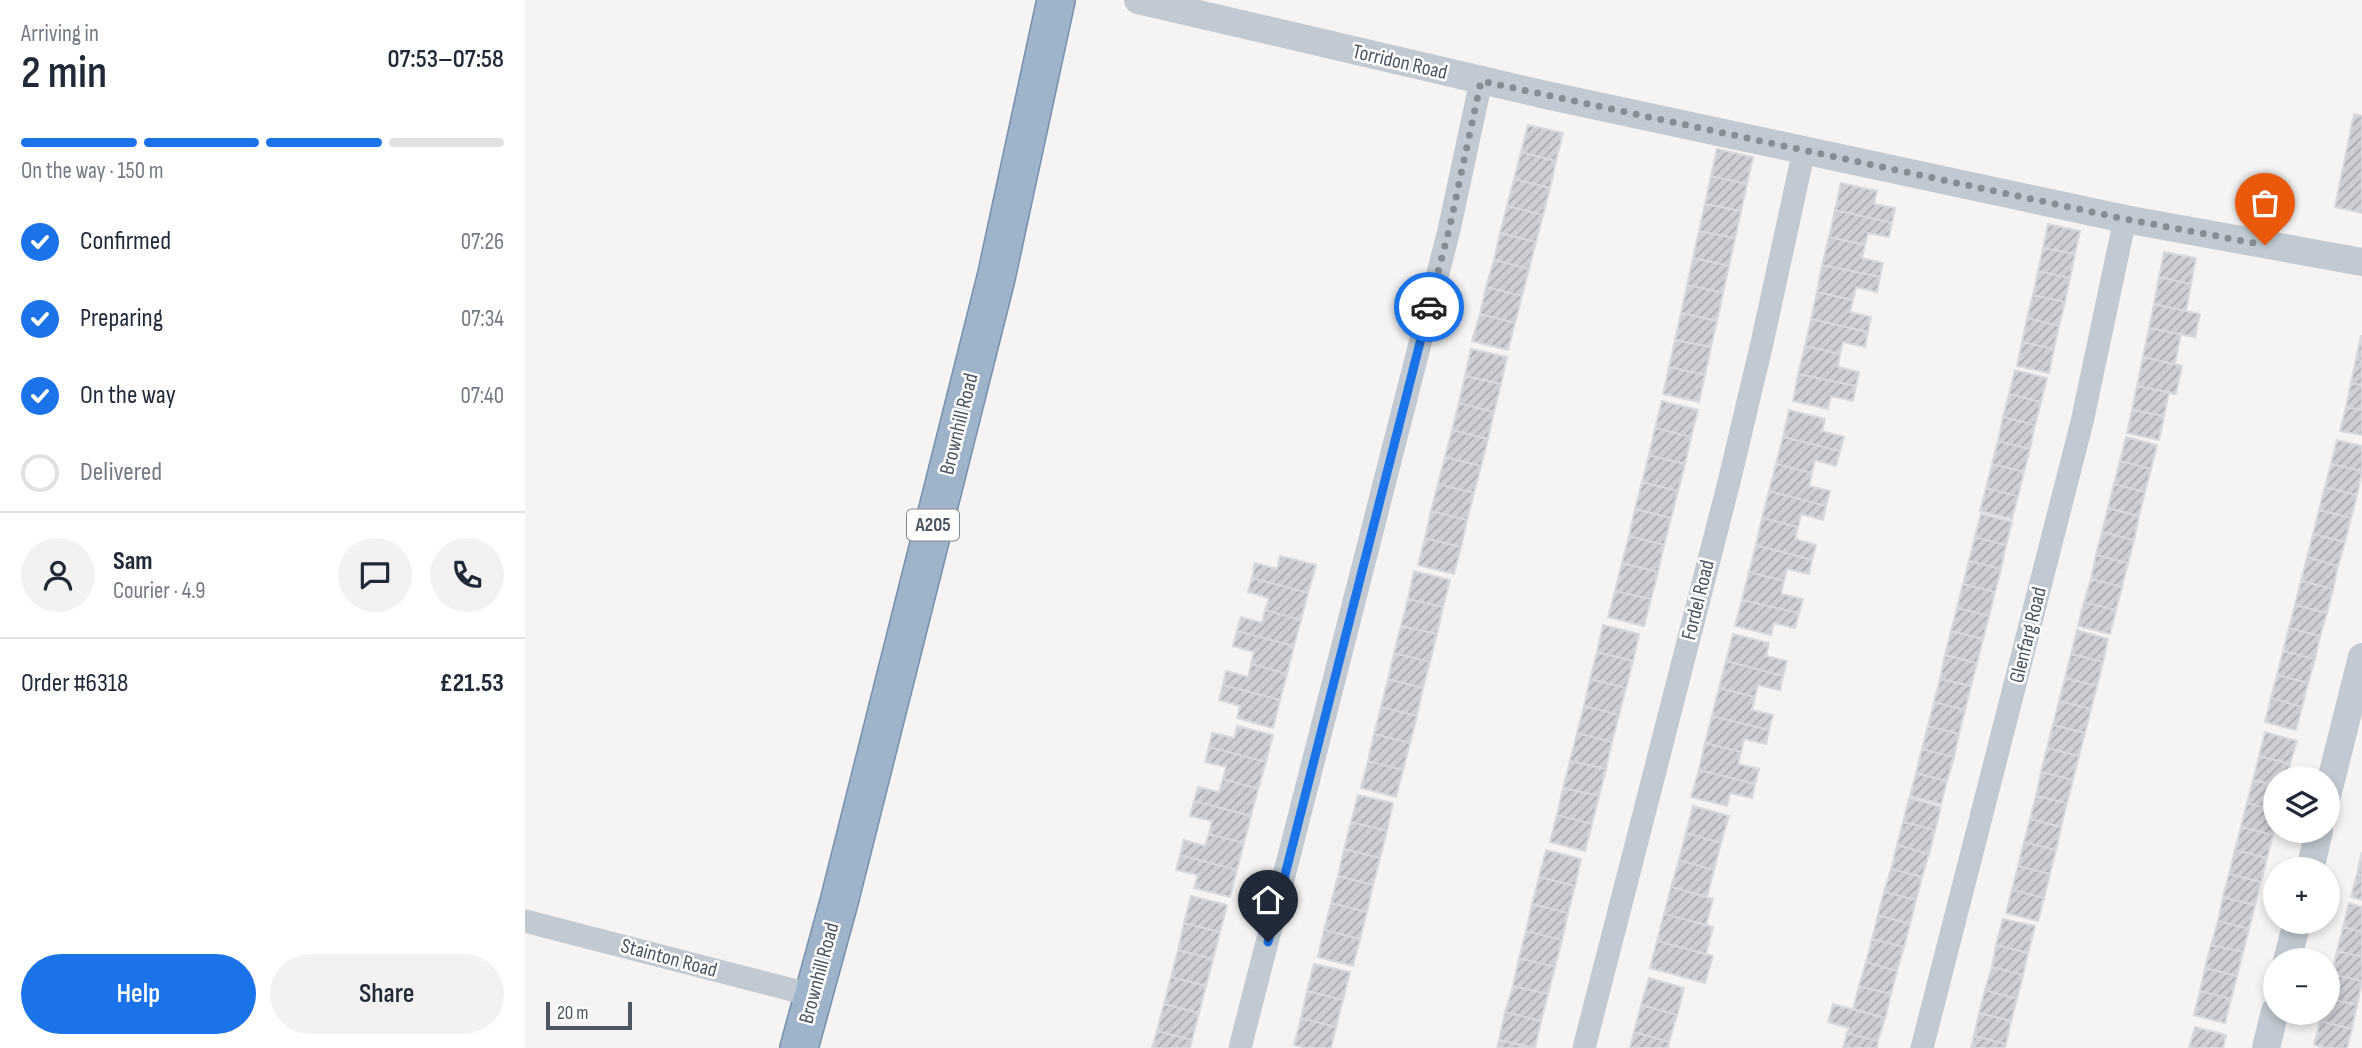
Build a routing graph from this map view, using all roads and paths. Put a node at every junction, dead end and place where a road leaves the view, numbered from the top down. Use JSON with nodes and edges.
{"nodes":[{"id":1,"x":1056,"y":0,"type":"edge"},
{"id":2,"x":1138,"y":0,"type":"edge"},
{"id":3,"x":1481,"y":81,"type":"junction"},
{"id":4,"x":1804,"y":150,"type":"junction"},
{"id":5,"x":2125,"y":219,"type":"junction"},
{"id":6,"x":2362,"y":262,"type":"edge"},
{"id":7,"x":2362,"y":657,"type":"edge"},
{"id":8,"x":2335,"y":766,"type":"edge"},
{"id":9,"x":525,"y":921,"type":"edge"},
{"id":10,"x":812,"y":995,"type":"junction"},
{"id":11,"x":2272,"y":1025,"type":"edge"},
{"id":12,"x":799,"y":1048,"type":"edge"},
{"id":13,"x":1240,"y":1048,"type":"edge"},
{"id":14,"x":1584,"y":1048,"type":"edge"},
{"id":15,"x":1923,"y":1048,"type":"edge"},
{"id":16,"x":2266,"y":1048,"type":"edge"}],
"edges":[{"from":1,"to":10,"type":"highway","name":"Brownhill Road","number":"A205"},
{"from":2,"to":3,"type":"street","name":"Torridon Road"},
{"from":3,"to":4,"type":"street","name":"Torridon Road"},
{"from":3,"to":13,"type":"street"},
{"from":4,"to":5,"type":"street","name":"Torridon Road"},
{"from":4,"to":14,"type":"street","name":"Fordel Road"},
{"from":5,"to":6,"type":"street","name":"Torridon Road"},
{"from":5,"to":15,"type":"street","name":"Glenfarg Road"},
{"from":7,"to":8,"type":"street"},
{"from":9,"to":10,"type":"street","name":"Stainton Road"},
{"from":10,"to":12,"type":"highway","name":"Brownhill Road","number":"A205"},
{"from":11,"to":16,"type":"street"}]}
